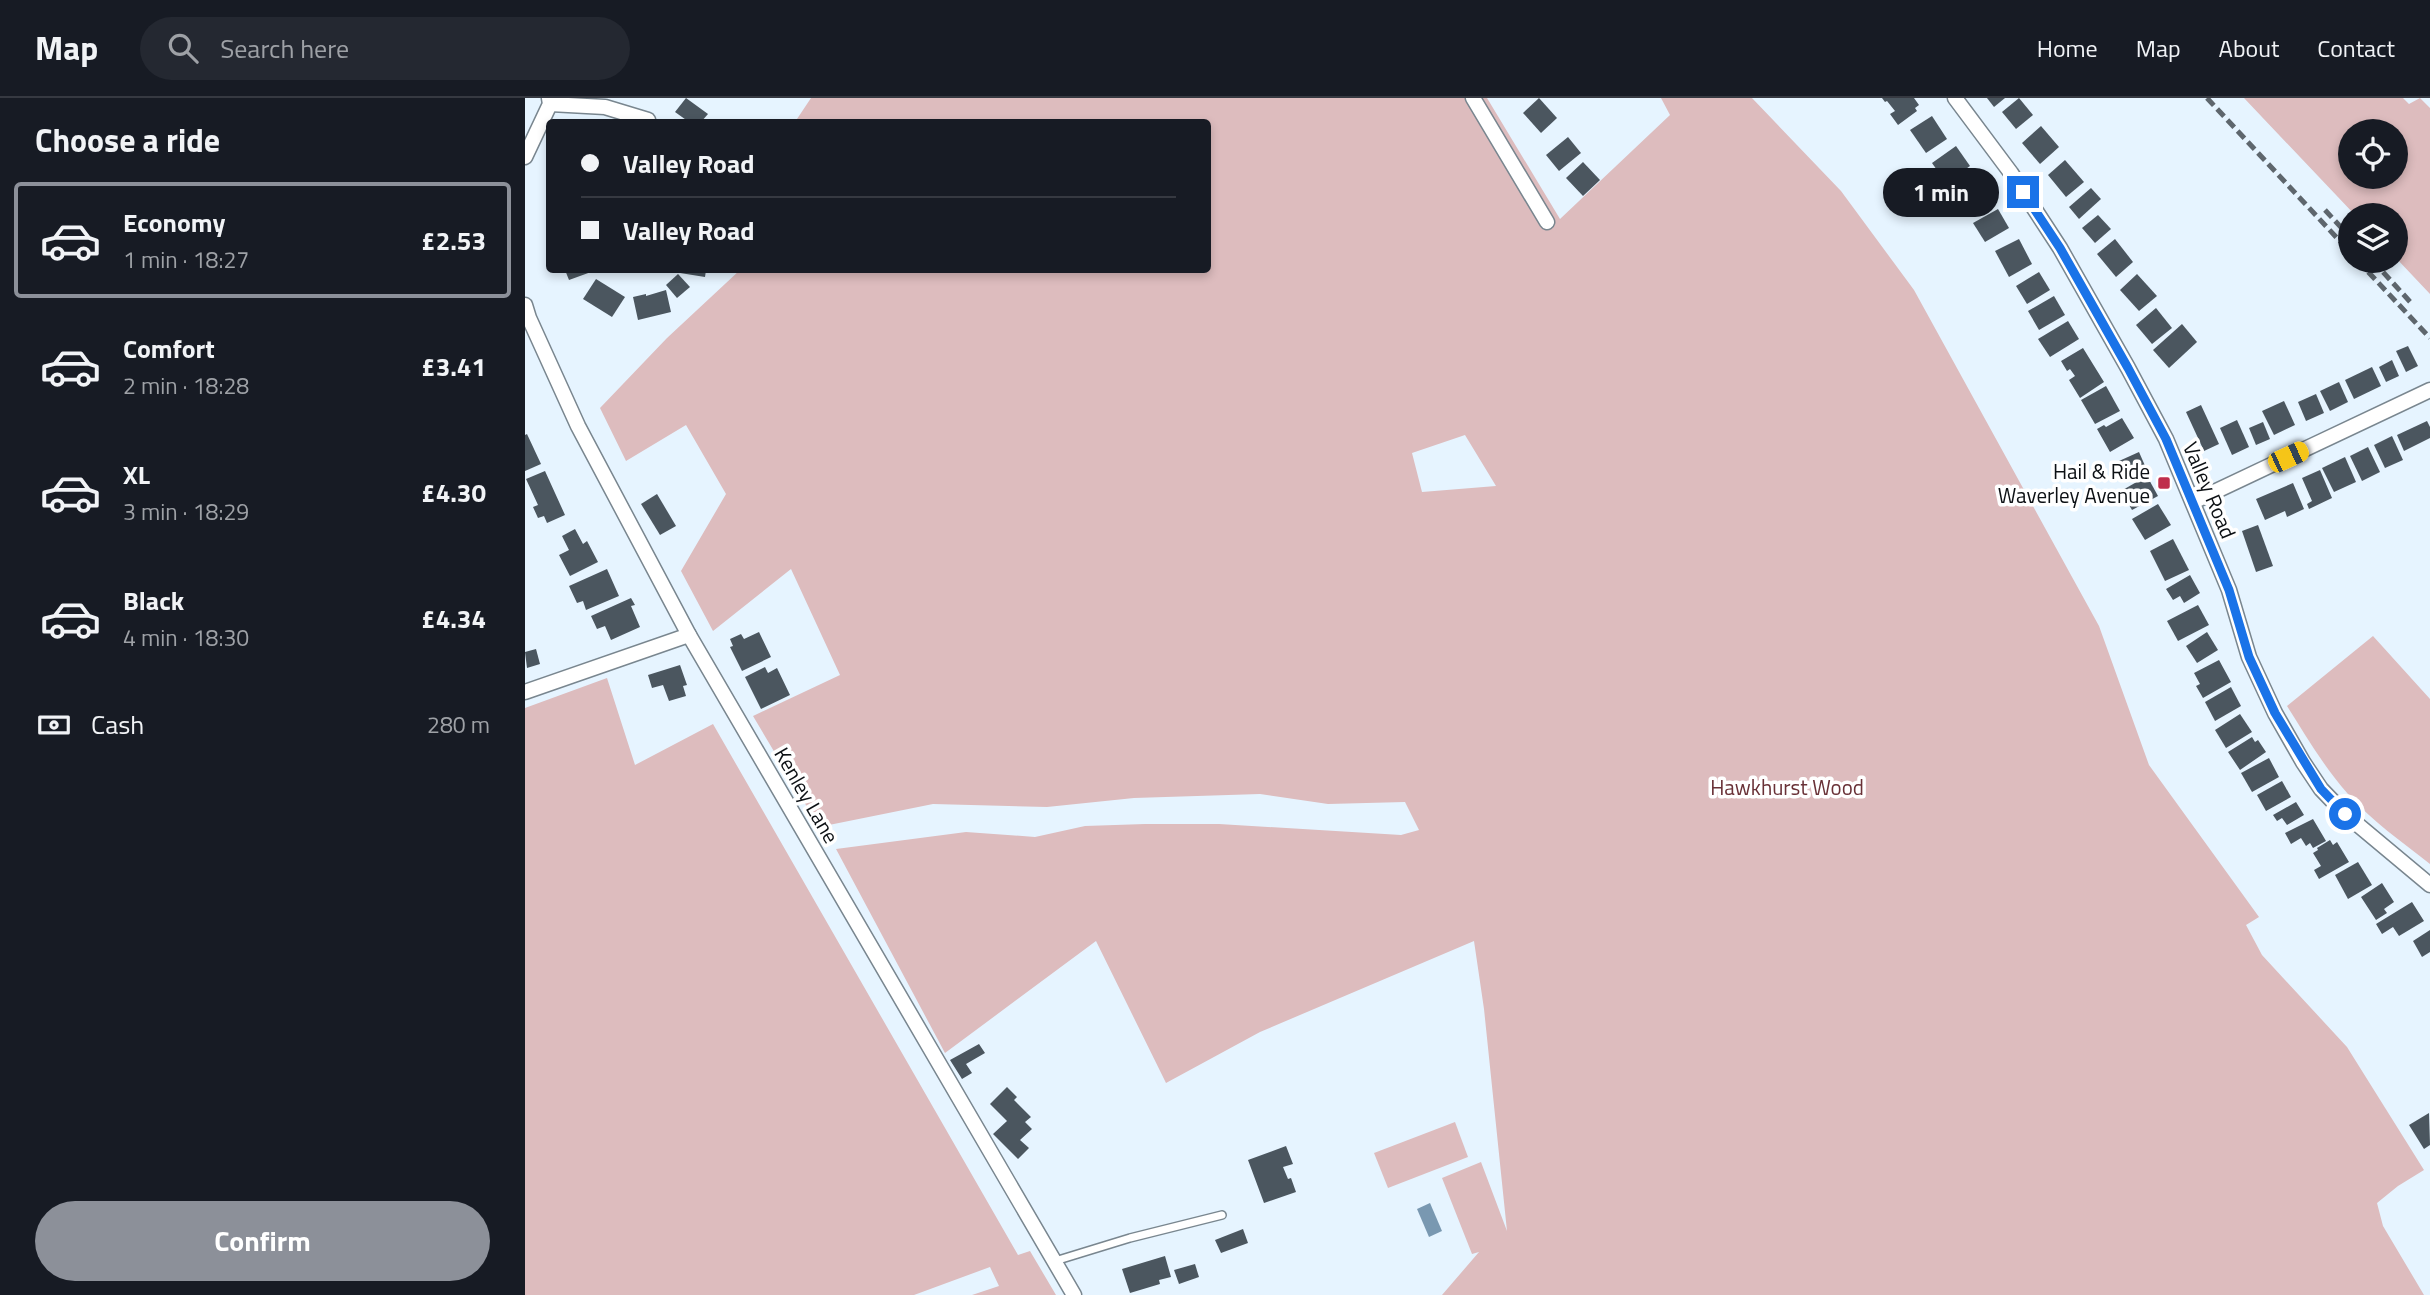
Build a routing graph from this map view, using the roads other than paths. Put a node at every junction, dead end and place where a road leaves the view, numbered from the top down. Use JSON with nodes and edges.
{"nodes":[{"id":1,"x":1473,"y":98,"type":"edge"},
{"id":2,"x":1955,"y":98,"type":"edge"},
{"id":3,"x":550,"y":101,"type":"edge"},
{"id":4,"x":641,"y":119,"type":"edge"},
{"id":5,"x":525,"y":157,"type":"edge"},
{"id":6,"x":1547,"y":222,"type":"dead end"},
{"id":7,"x":525,"y":305,"type":"edge"},
{"id":8,"x":2430,"y":390,"type":"edge"},
{"id":9,"x":2193,"y":502,"type":"junction"},
{"id":10,"x":689,"y":635,"type":"junction"},
{"id":11,"x":525,"y":692,"type":"edge"},
{"id":12,"x":2430,"y":885,"type":"edge"},
{"id":13,"x":1222,"y":1215,"type":"dead end"},
{"id":14,"x":1055,"y":1261,"type":"junction"},
{"id":15,"x":1075,"y":1295,"type":"edge"}],
"edges":[{"from":1,"to":6,"type":"street"},
{"from":2,"to":9,"type":"street","name":"Valley Road"},
{"from":3,"to":4,"type":"street"},
{"from":3,"to":5,"type":"street"},
{"from":7,"to":10,"type":"street","name":"Kenley Lane"},
{"from":8,"to":9,"type":"street"},
{"from":9,"to":12,"type":"street","name":"Valley Road"},
{"from":10,"to":11,"type":"street"},
{"from":10,"to":14,"type":"street","name":"Kenley Lane"},
{"from":13,"to":14,"type":"lane"},
{"from":14,"to":15,"type":"street","name":"Kenley Lane"}]}
